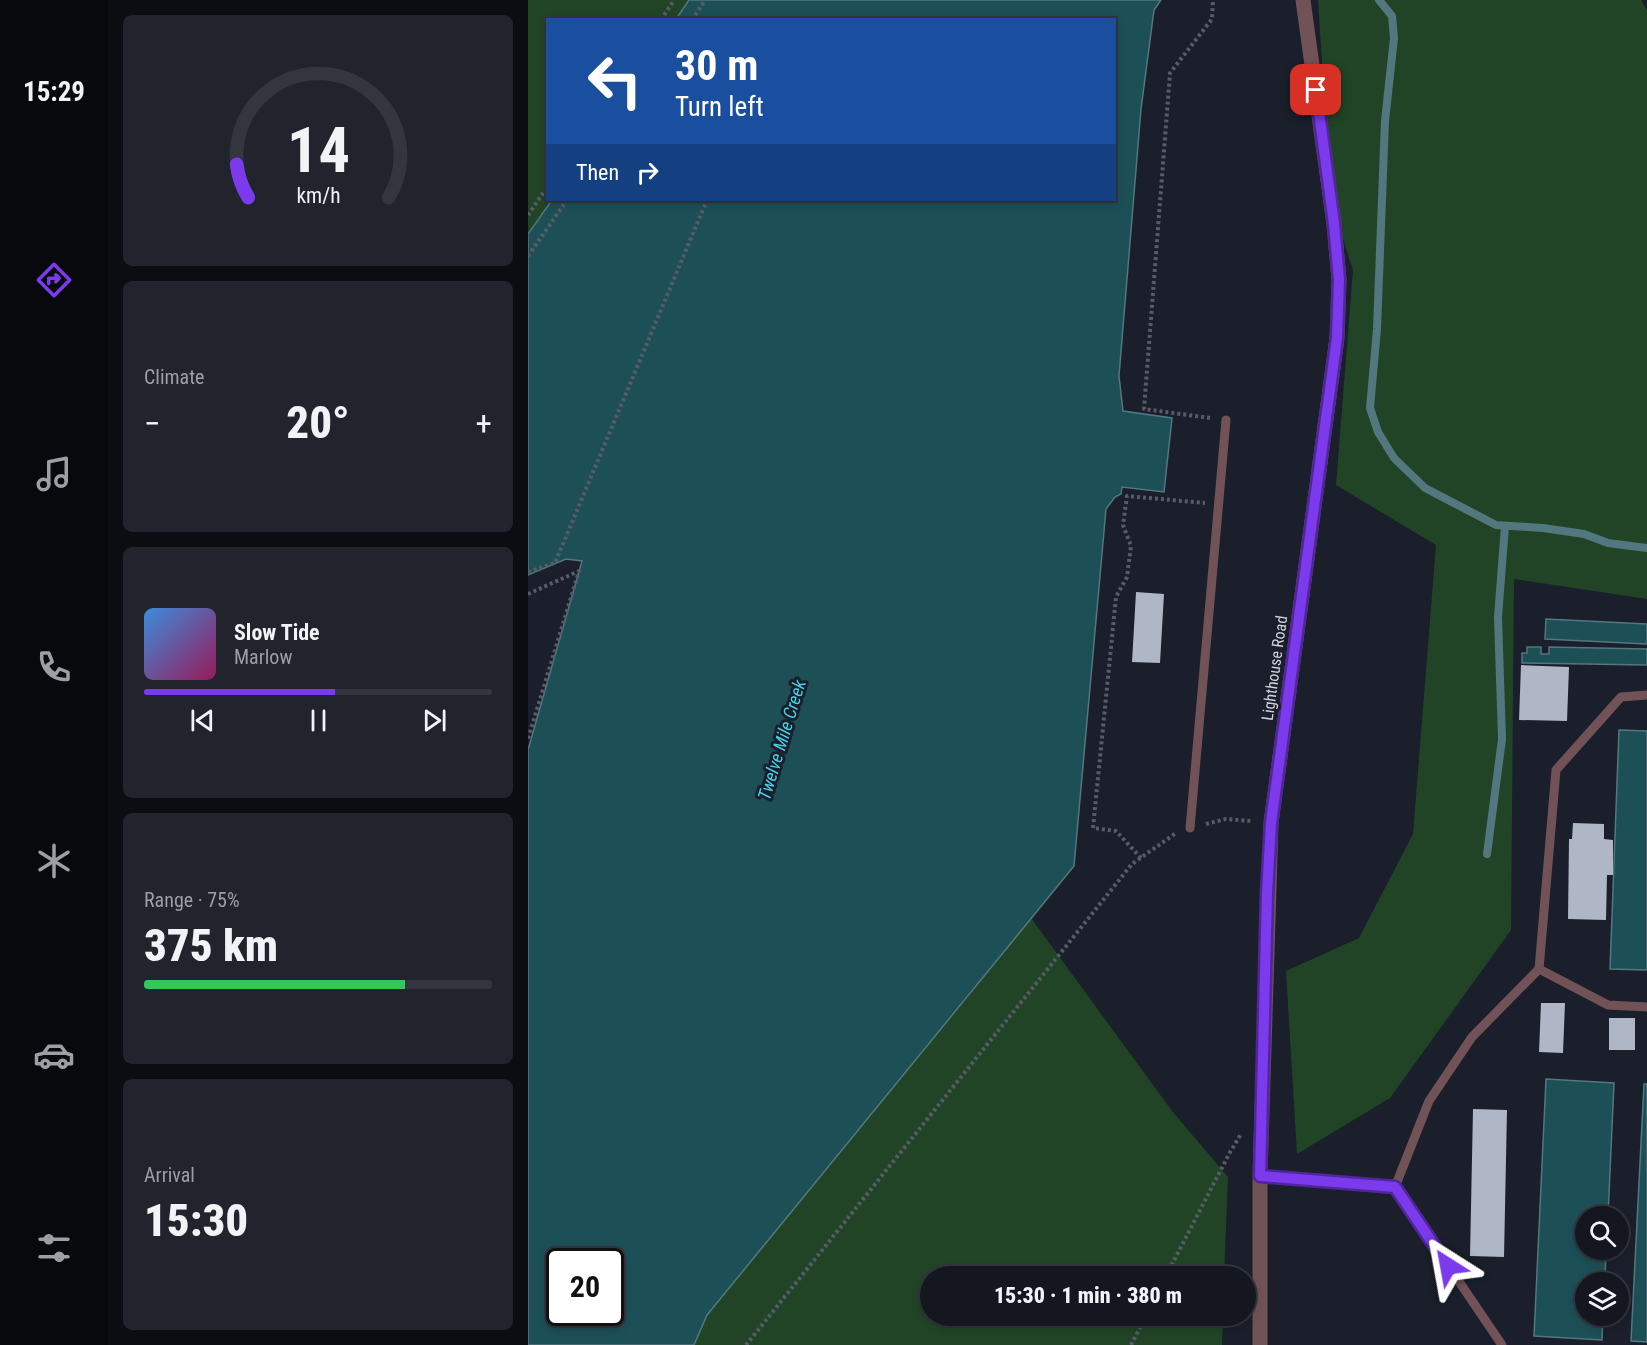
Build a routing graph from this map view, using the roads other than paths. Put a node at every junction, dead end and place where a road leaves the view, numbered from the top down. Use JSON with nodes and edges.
{"nodes":[{"id":1,"x":1303,"y":0,"type":"edge"},
{"id":2,"x":1226,"y":420,"type":"road end"},
{"id":3,"x":1647,"y":695,"type":"edge"},
{"id":4,"x":1190,"y":828,"type":"road end"},
{"id":5,"x":1539,"y":969,"type":"junction"},
{"id":6,"x":1647,"y":1007,"type":"edge"},
{"id":7,"x":1260,"y":1176,"type":"junction"},
{"id":8,"x":1395,"y":1187,"type":"junction"},
{"id":9,"x":1260,"y":1345,"type":"edge"},
{"id":10,"x":1502,"y":1345,"type":"edge"}],
"edges":[{"from":1,"to":7,"type":"street","name":"Lighthouse Road"},
{"from":2,"to":4,"type":"lane"},
{"from":3,"to":5,"type":"lane"},
{"from":5,"to":6,"type":"lane"},
{"from":5,"to":8,"type":"lane"},
{"from":7,"to":8,"type":"lane"},
{"from":7,"to":9,"type":"street","name":"Lighthouse Road"},
{"from":8,"to":10,"type":"lane"}]}
